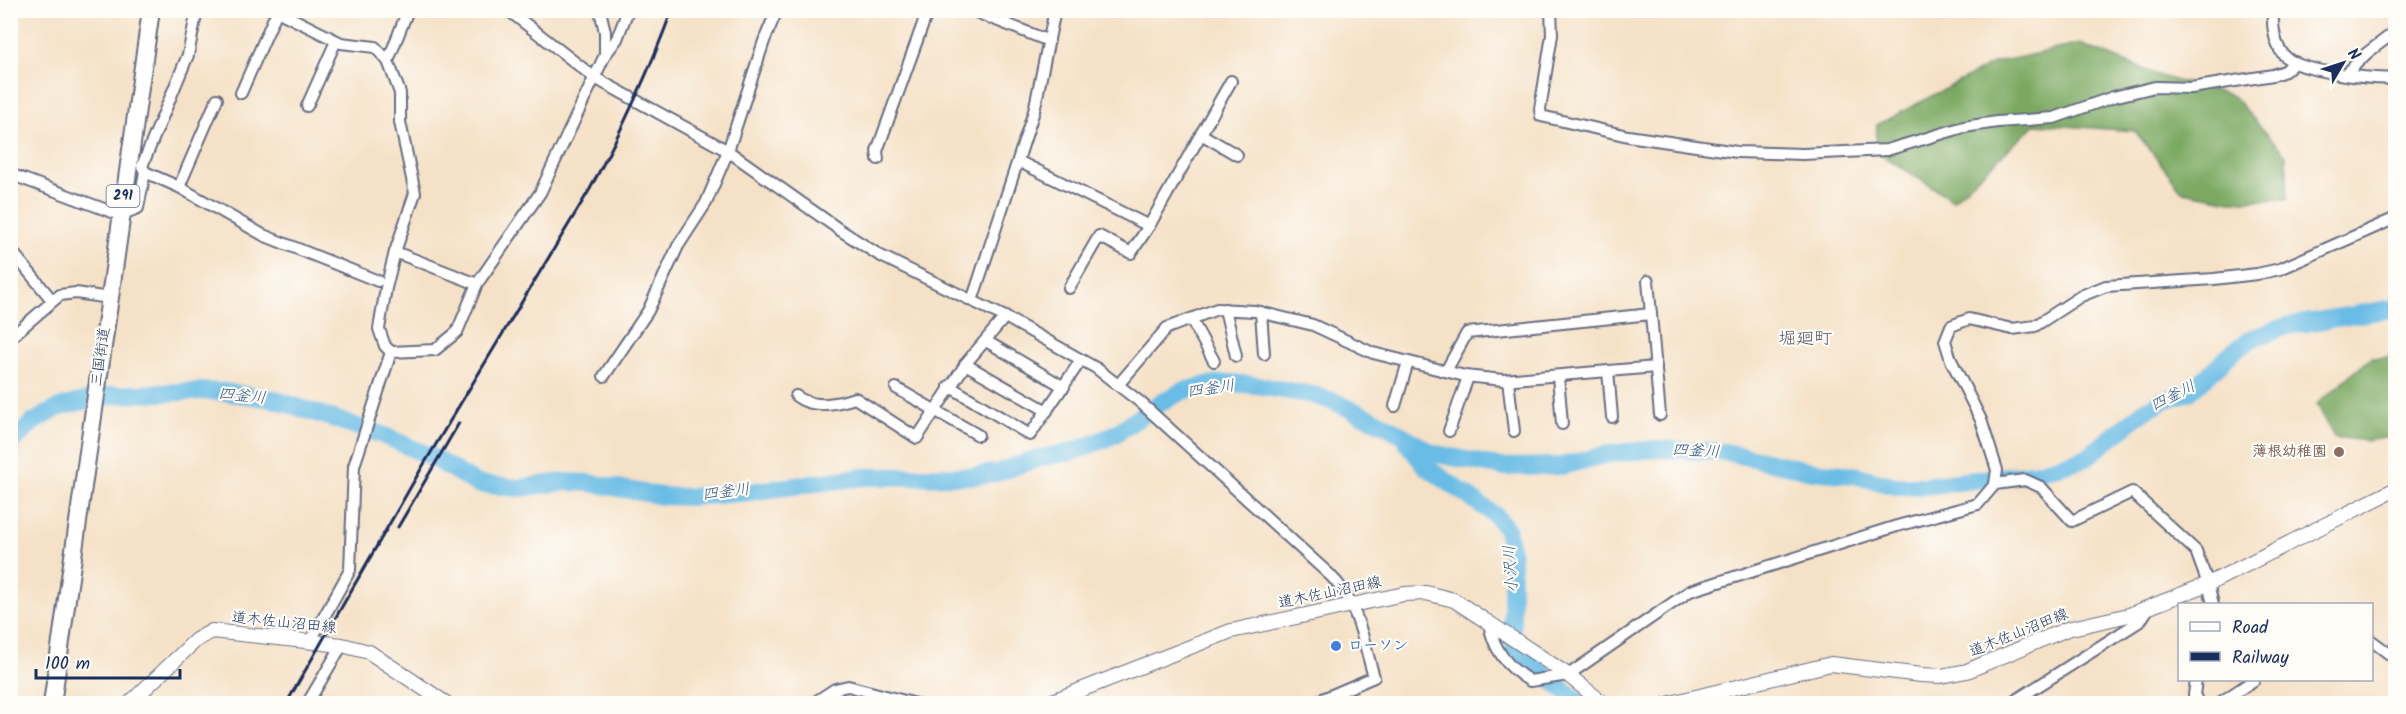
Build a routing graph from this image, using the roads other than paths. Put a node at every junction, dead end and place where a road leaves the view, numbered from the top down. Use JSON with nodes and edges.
{"nodes":[{"id":1,"x":151,"y":10,"type":"edge"},
{"id":2,"x":197,"y":10,"type":"edge"},
{"id":3,"x":408,"y":10,"type":"edge"},
{"id":4,"x":508,"y":10,"type":"edge"},
{"id":5,"x":600,"y":10,"type":"edge"},
{"id":6,"x":628,"y":10,"type":"edge"},
{"id":7,"x":777,"y":10,"type":"edge"},
{"id":8,"x":928,"y":10,"type":"edge"},
{"id":9,"x":971,"y":10,"type":"edge"},
{"id":10,"x":1055,"y":10,"type":"edge"},
{"id":11,"x":1551,"y":10,"type":"edge"},
{"id":12,"x":2272,"y":10,"type":"edge"},
{"id":13,"x":276,"y":11,"type":"edge"},
{"id":14,"x":2396,"y":31,"type":"edge"},
{"id":15,"x":336,"y":41,"type":"junction"},
{"id":16,"x":1049,"y":41,"type":"junction"},
{"id":17,"x":605,"y":55,"type":"junction"},
{"id":18,"x":388,"y":61,"type":"junction"},
{"id":19,"x":2295,"y":62,"type":"junction"},
{"id":20,"x":2346,"y":74,"type":"junction"},
{"id":21,"x":595,"y":78,"type":"junction"},
{"id":22,"x":2396,"y":78,"type":"edge"},
{"id":23,"x":1231,"y":81,"type":"dead end"},
{"id":24,"x":242,"y":93,"type":"dead end"},
{"id":25,"x":217,"y":99,"type":"dead end"},
{"id":26,"x":307,"y":106,"type":"dead end"},
{"id":27,"x":1201,"y":134,"type":"junction"},
{"id":28,"x":728,"y":150,"type":"junction"},
{"id":29,"x":1237,"y":155,"type":"dead end"},
{"id":30,"x":878,"y":159,"type":"dead end"},
{"id":31,"x":1018,"y":161,"type":"junction"},
{"id":32,"x":145,"y":172,"type":"junction"},
{"id":33,"x":10,"y":174,"type":"edge"},
{"id":34,"x":180,"y":186,"type":"junction"},
{"id":35,"x":120,"y":215,"type":"junction"},
{"id":36,"x":2396,"y":218,"type":"edge"},
{"id":37,"x":1149,"y":226,"type":"junction"},
{"id":38,"x":10,"y":249,"type":"edge"},
{"id":39,"x":395,"y":252,"type":"junction"},
{"id":40,"x":378,"y":281,"type":"dead end"},
{"id":41,"x":1648,"y":281,"type":"dead end"},
{"id":42,"x":477,"y":284,"type":"junction"},
{"id":43,"x":1070,"y":288,"type":"dead end"},
{"id":44,"x":109,"y":298,"type":"junction"},
{"id":45,"x":52,"y":300,"type":"junction"},
{"id":46,"x":972,"y":301,"type":"junction"},
{"id":47,"x":1225,"y":309,"type":"junction"},
{"id":48,"x":1261,"y":312,"type":"junction"},
{"id":49,"x":1651,"y":314,"type":"junction"},
{"id":50,"x":1005,"y":317,"type":"junction"},
{"id":51,"x":1191,"y":319,"type":"junction"},
{"id":52,"x":10,"y":338,"type":"edge"},
{"id":53,"x":987,"y":341,"type":"junction"},
{"id":54,"x":391,"y":352,"type":"junction"},
{"id":55,"x":1263,"y":354,"type":"dead end"},
{"id":56,"x":1236,"y":356,"type":"dead end"},
{"id":57,"x":1081,"y":360,"type":"junction"},
{"id":58,"x":1214,"y":361,"type":"dead end"},
{"id":59,"x":1408,"y":362,"type":"junction"},
{"id":60,"x":965,"y":364,"type":"junction"},
{"id":61,"x":1656,"y":367,"type":"junction"},
{"id":62,"x":1446,"y":371,"type":"junction"},
{"id":63,"x":1608,"y":371,"type":"junction"},
{"id":64,"x":604,"y":376,"type":"dead end"},
{"id":65,"x":1557,"y":376,"type":"junction"},
{"id":66,"x":1468,"y":377,"type":"junction"},
{"id":67,"x":1508,"y":380,"type":"junction"},
{"id":68,"x":1118,"y":385,"type":"junction"},
{"id":69,"x":949,"y":386,"type":"junction"},
{"id":70,"x":1064,"y":387,"type":"junction"},
{"id":71,"x":896,"y":388,"type":"dead end"},
{"id":72,"x":796,"y":396,"type":"dead end"},
{"id":73,"x":1395,"y":406,"type":"dead end"},
{"id":74,"x":934,"y":410,"type":"junction"},
{"id":75,"x":1047,"y":411,"type":"junction"},
{"id":76,"x":1660,"y":415,"type":"dead end"},
{"id":77,"x":1612,"y":417,"type":"dead end"},
{"id":78,"x":1562,"y":424,"type":"dead end"},
{"id":79,"x":1449,"y":431,"type":"dead end"},
{"id":80,"x":1514,"y":431,"type":"dead end"},
{"id":81,"x":978,"y":435,"type":"dead end"},
{"id":82,"x":1995,"y":484,"type":"junction"},
{"id":83,"x":2396,"y":489,"type":"edge"},
{"id":84,"x":2208,"y":584,"type":"junction"},
{"id":85,"x":2213,"y":603,"type":"edge"},
{"id":86,"x":1353,"y":605,"type":"junction"},
{"id":87,"x":2148,"y":609,"type":"junction"},
{"id":88,"x":1489,"y":624,"type":"junction"},
{"id":89,"x":310,"y":642,"type":"junction"},
{"id":90,"x":2373,"y":642,"type":"edge"},
{"id":91,"x":342,"y":645,"type":"junction"},
{"id":92,"x":2396,"y":659,"type":"edge"},
{"id":93,"x":1565,"y":675,"type":"junction"},
{"id":94,"x":2196,"y":681,"type":"edge"},
{"id":95,"x":2252,"y":681,"type":"edge"},
{"id":96,"x":52,"y":704,"type":"edge"},
{"id":97,"x":129,"y":704,"type":"edge"},
{"id":98,"x":307,"y":704,"type":"edge"},
{"id":99,"x":447,"y":704,"type":"edge"},
{"id":100,"x":812,"y":704,"type":"edge"},
{"id":101,"x":916,"y":704,"type":"edge"},
{"id":102,"x":1045,"y":704,"type":"edge"},
{"id":103,"x":1311,"y":704,"type":"edge"},
{"id":104,"x":1604,"y":704,"type":"edge"},
{"id":105,"x":1667,"y":704,"type":"edge"},
{"id":106,"x":2010,"y":704,"type":"edge"},
{"id":107,"x":2199,"y":704,"type":"edge"},
{"id":108,"x":2218,"y":704,"type":"edge"}],
"edges":[{"from":1,"to":35,"type":"highway","name":"三国街道","number":"291"},
{"from":2,"to":32,"type":"street"},
{"from":3,"to":18,"type":"street"},
{"from":4,"to":21,"type":"street"},
{"from":5,"to":17,"type":"street"},
{"from":6,"to":17,"type":"street"},
{"from":7,"to":28,"type":"street"},
{"from":8,"to":30,"type":"street"},
{"from":9,"to":16,"type":"street"},
{"from":10,"to":16,"type":"street"},
{"from":11,"to":19,"type":"street"},
{"from":12,"to":19,"type":"street"},
{"from":13,"to":15,"type":"street"},
{"from":13,"to":24,"type":"street"},
{"from":14,"to":20,"type":"street"},
{"from":15,"to":18,"type":"street"},
{"from":15,"to":26,"type":"street"},
{"from":16,"to":31,"type":"street"},
{"from":17,"to":21,"type":"street"},
{"from":18,"to":39,"type":"street"},
{"from":19,"to":20,"type":"street"},
{"from":20,"to":22,"type":"street"},
{"from":21,"to":28,"type":"street"},
{"from":21,"to":42,"type":"street"},
{"from":23,"to":27,"type":"street"},
{"from":25,"to":34,"type":"street"},
{"from":27,"to":29,"type":"street"},
{"from":27,"to":37,"type":"street"},
{"from":28,"to":46,"type":"street"},
{"from":28,"to":64,"type":"street"},
{"from":31,"to":37,"type":"street"},
{"from":31,"to":46,"type":"street"},
{"from":32,"to":34,"type":"street"},
{"from":32,"to":35,"type":"street"},
{"from":33,"to":35,"type":"street"},
{"from":34,"to":40,"type":"street"},
{"from":35,"to":44,"type":"highway","name":"三国街道","number":"291"},
{"from":36,"to":82,"type":"street"},
{"from":37,"to":43,"type":"street"},
{"from":38,"to":45,"type":"street"},
{"from":39,"to":42,"type":"street"},
{"from":39,"to":54,"type":"street"},
{"from":41,"to":49,"type":"street"},
{"from":42,"to":54,"type":"street"},
{"from":44,"to":45,"type":"street"},
{"from":44,"to":96,"type":"highway","name":"三国街道","number":"291"},
{"from":45,"to":52,"type":"street"},
{"from":46,"to":50,"type":"street"},
{"from":47,"to":48,"type":"street"},
{"from":47,"to":51,"type":"street"},
{"from":47,"to":56,"type":"street"},
{"from":48,"to":55,"type":"street"},
{"from":48,"to":59,"type":"street"},
{"from":49,"to":61,"type":"street"},
{"from":49,"to":62,"type":"street"},
{"from":50,"to":53,"type":"street"},
{"from":50,"to":57,"type":"street"},
{"from":51,"to":58,"type":"street"},
{"from":51,"to":68,"type":"street"},
{"from":53,"to":60,"type":"street"},
{"from":53,"to":70,"type":"street"},
{"from":54,"to":89,"type":"street"},
{"from":57,"to":68,"type":"street"},
{"from":57,"to":70,"type":"street"},
{"from":59,"to":62,"type":"street"},
{"from":59,"to":73,"type":"street"},
{"from":60,"to":69,"type":"street"},
{"from":60,"to":75,"type":"street"},
{"from":61,"to":63,"type":"street"},
{"from":61,"to":76,"type":"street"},
{"from":62,"to":66,"type":"street"},
{"from":63,"to":65,"type":"street"},
{"from":63,"to":77,"type":"street"},
{"from":65,"to":67,"type":"street"},
{"from":65,"to":78,"type":"street"},
{"from":66,"to":67,"type":"street"},
{"from":66,"to":79,"type":"street"},
{"from":67,"to":80,"type":"street"},
{"from":68,"to":86,"type":"street"},
{"from":69,"to":74,"type":"street"},
{"from":69,"to":75,"type":"street"},
{"from":70,"to":75,"type":"street"},
{"from":71,"to":74,"type":"street"},
{"from":72,"to":74,"type":"street"},
{"from":74,"to":81,"type":"street"},
{"from":82,"to":84,"type":"street"},
{"from":82,"to":93,"type":"street"},
{"from":83,"to":84,"type":"main road","name":"道木佐山沼田線"},
{"from":84,"to":85,"type":"street"},
{"from":84,"to":87,"type":"main road","name":"道木佐山沼田線"},
{"from":86,"to":88,"type":"main road","name":"道木佐山沼田線"},
{"from":86,"to":102,"type":"main road","name":"道木佐山沼田線"},
{"from":86,"to":103,"type":"street"},
{"from":87,"to":105,"type":"main road","name":"道木佐山沼田線"},
{"from":87,"to":106,"type":"street"},
{"from":88,"to":93,"type":"main road","name":"道木佐山沼田線"},
{"from":88,"to":93,"type":"street"},
{"from":89,"to":91,"type":"main road","name":"道木佐山沼田線"},
{"from":89,"to":97,"type":"main road","name":"道木佐山沼田線"},
{"from":90,"to":92,"type":"street"},
{"from":91,"to":98,"type":"street"},
{"from":91,"to":99,"type":"main road","name":"道木佐山沼田線"},
{"from":93,"to":104,"type":"main road","name":"道木佐山沼田線"},
{"from":94,"to":107,"type":"street"},
{"from":95,"to":108,"type":"street"},
{"from":100,"to":101,"type":"street"}]}
